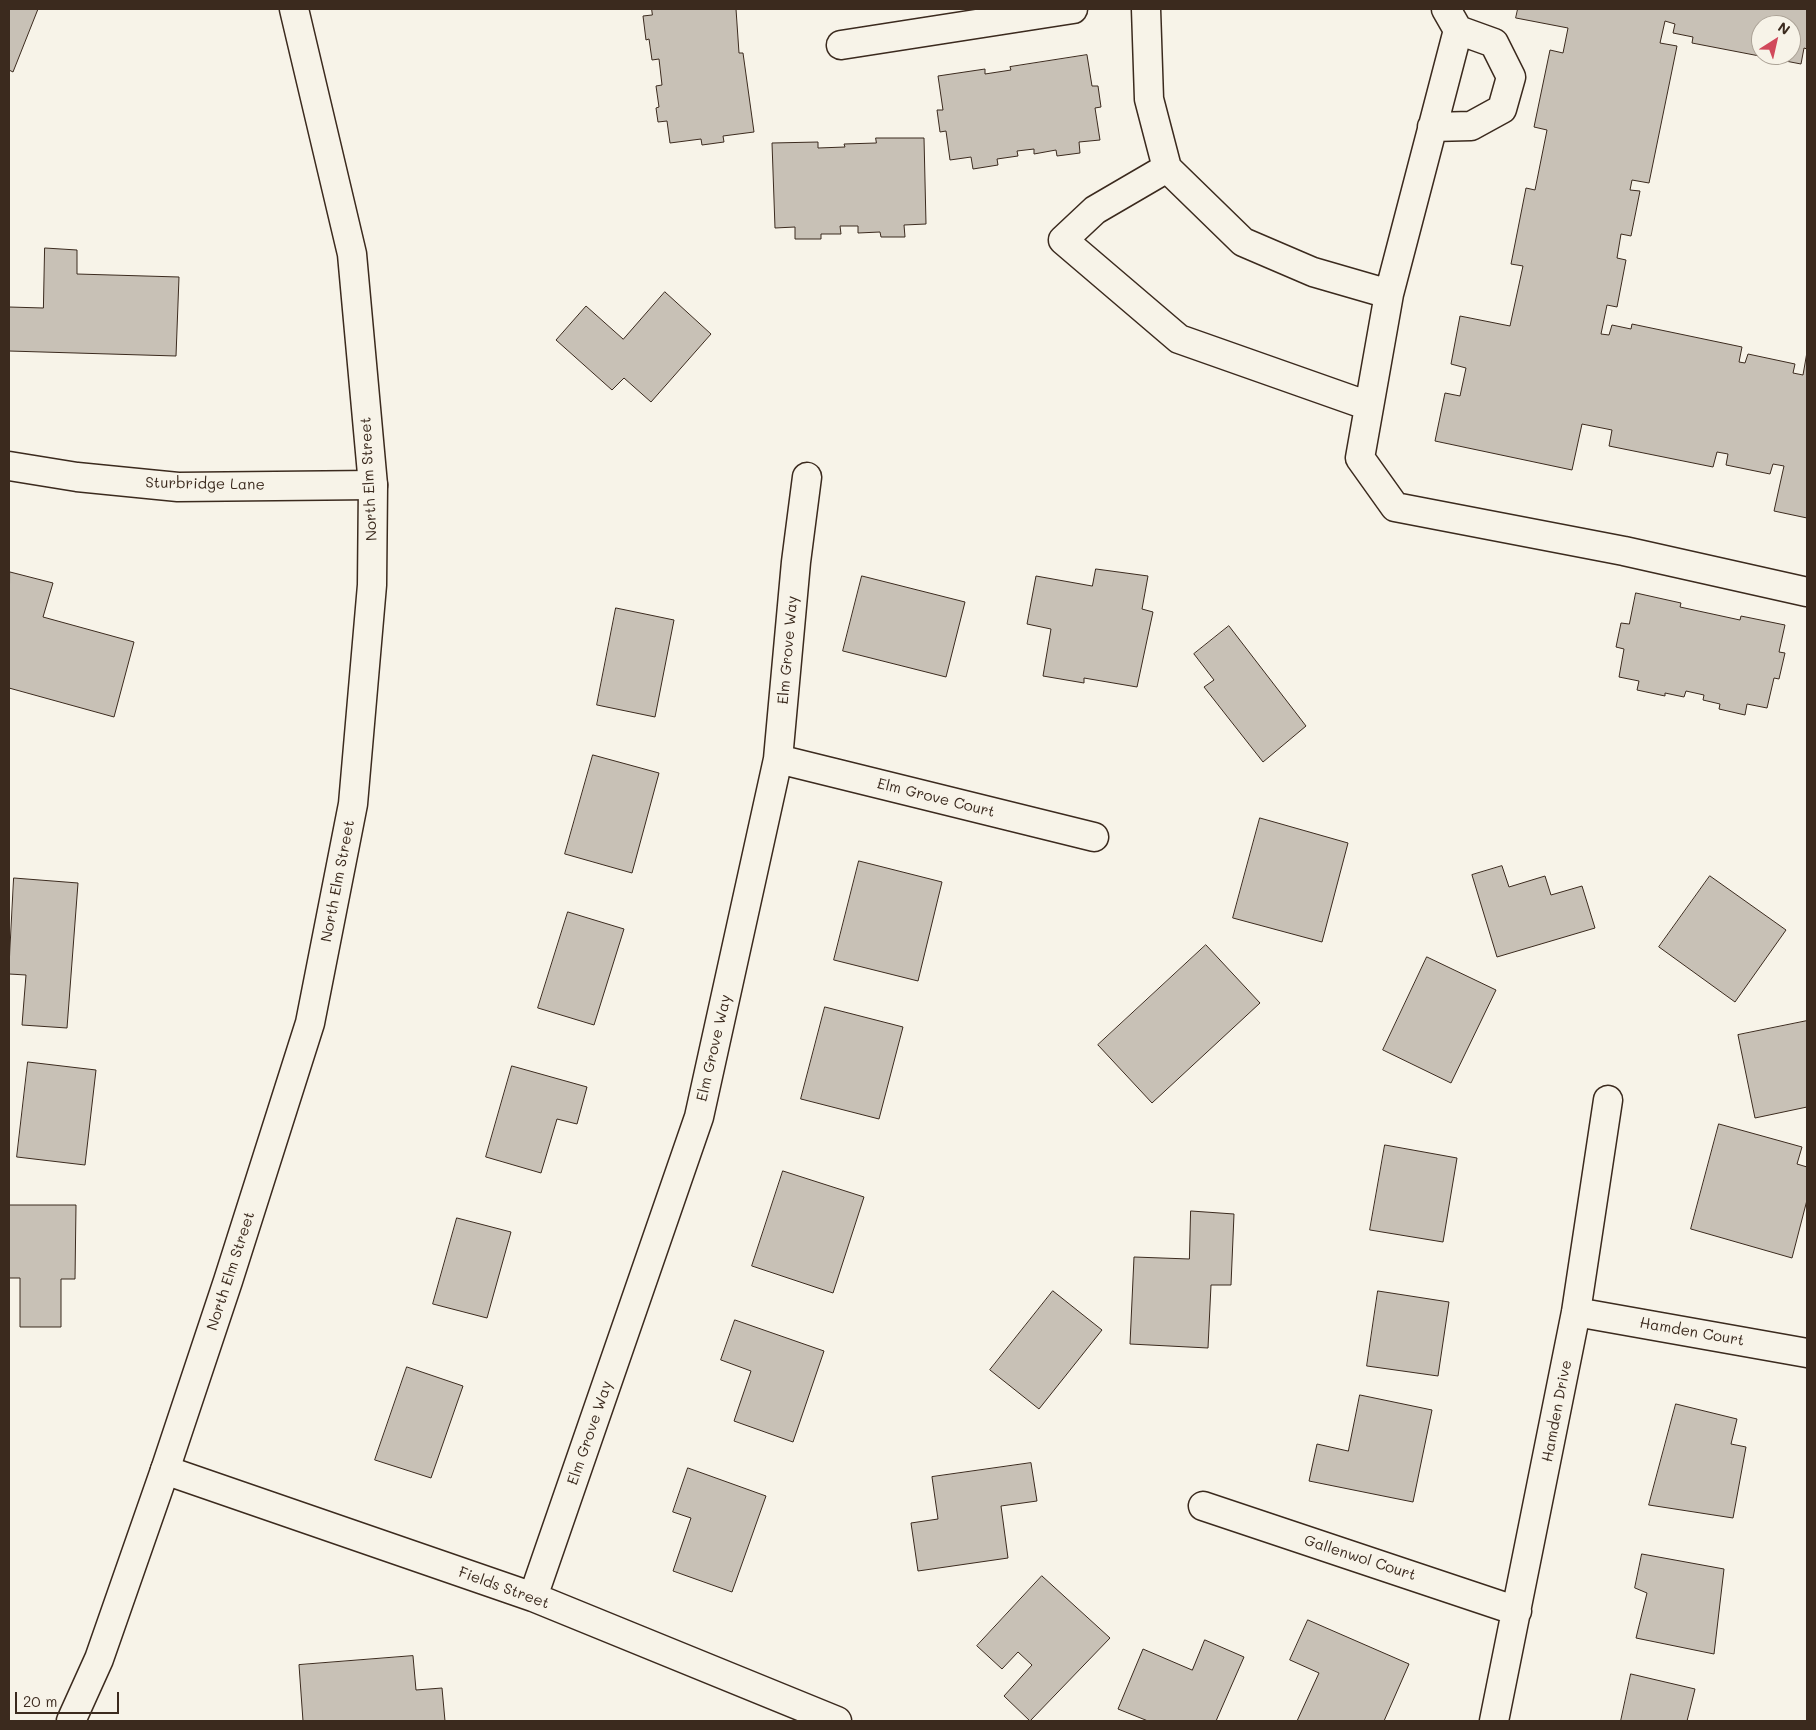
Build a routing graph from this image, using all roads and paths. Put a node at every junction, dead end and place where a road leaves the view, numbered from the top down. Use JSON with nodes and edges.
{"nodes":[{"id":1,"x":294,"y":9,"type":"edge"},
{"id":2,"x":1073,"y":9,"type":"edge"},
{"id":3,"x":1146,"y":9,"type":"edge"},
{"id":4,"x":1452,"y":19,"type":"edge"},
{"id":5,"x":841,"y":45,"type":"dead end"},
{"id":6,"x":1432,"y":127,"type":"junction"},
{"id":7,"x":1167,"y":168,"type":"junction"},
{"id":8,"x":1389,"y":294,"type":"junction"},
{"id":9,"x":1369,"y":406,"type":"junction"},
{"id":10,"x":9,"y":466,"type":"edge"},
{"id":11,"x":807,"y":477,"type":"dead end"},
{"id":12,"x":372,"y":484,"type":"junction"},
{"id":13,"x":1807,"y":592,"type":"edge"},
{"id":14,"x":778,"y":759,"type":"junction"},
{"id":15,"x":1094,"y":837,"type":"dead end"},
{"id":16,"x":1608,"y":1100,"type":"dead end"},
{"id":17,"x":1576,"y":1312,"type":"junction"},
{"id":18,"x":1807,"y":1353,"type":"edge"},
{"id":19,"x":165,"y":1470,"type":"junction"},
{"id":20,"x":1203,"y":1506,"type":"dead end"},
{"id":21,"x":533,"y":1597,"type":"junction"},
{"id":22,"x":1517,"y":1611,"type":"junction"},
{"id":23,"x":72,"y":1721,"type":"edge"},
{"id":24,"x":837,"y":1721,"type":"edge"},
{"id":25,"x":1494,"y":1721,"type":"edge"}],
"edges":[{"from":1,"to":12,"type":"street","name":"North Elm Street"},
{"from":2,"to":5,"type":"street"},
{"from":3,"to":7,"type":"street"},
{"from":4,"to":6,"type":"street"},
{"from":4,"to":6,"type":"street"},
{"from":6,"to":8,"type":"street"},
{"from":7,"to":8,"type":"street"},
{"from":7,"to":9,"type":"street"},
{"from":8,"to":9,"type":"street"},
{"from":9,"to":13,"type":"street"},
{"from":10,"to":12,"type":"street","name":"Sturbridge Lane"},
{"from":11,"to":14,"type":"street","name":"Elm Grove Way"},
{"from":12,"to":19,"type":"street","name":"North Elm Street"},
{"from":14,"to":15,"type":"street","name":"Elm Grove Court"},
{"from":14,"to":21,"type":"street","name":"Elm Grove Way"},
{"from":16,"to":17,"type":"street","name":"Hamden Drive"},
{"from":17,"to":18,"type":"street","name":"Hamden Court"},
{"from":17,"to":22,"type":"street","name":"Hamden Drive"},
{"from":19,"to":21,"type":"street","name":"Fields Street"},
{"from":19,"to":23,"type":"street","name":"North Elm Street"},
{"from":20,"to":22,"type":"street","name":"Gallenwol Court"},
{"from":21,"to":24,"type":"street","name":"Fields Street"},
{"from":22,"to":25,"type":"street","name":"Hamden Drive"}]}
